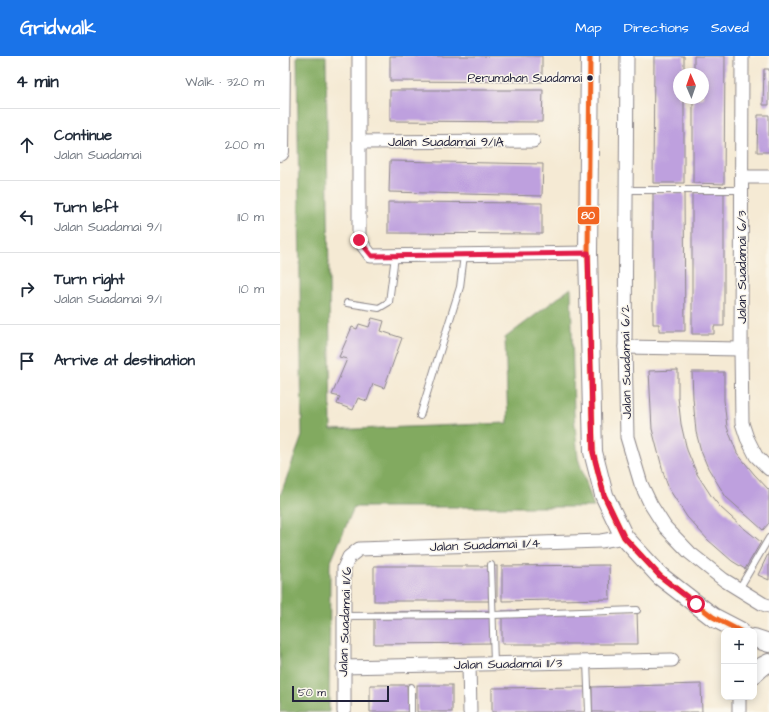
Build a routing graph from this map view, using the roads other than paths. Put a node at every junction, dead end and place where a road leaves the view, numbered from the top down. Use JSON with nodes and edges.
{"nodes":[{"id":1,"x":281,"y":56,"type":"edge"},
{"id":2,"x":359,"y":56,"type":"edge"},
{"id":3,"x":590,"y":56,"type":"edge"},
{"id":4,"x":627,"y":56,"type":"edge"},
{"id":5,"x":742,"y":56,"type":"edge"},
{"id":6,"x":533,"y":141,"type":"dead end"},
{"id":7,"x":359,"y":142,"type":"junction"},
{"id":8,"x":280,"y":152,"type":"edge"},
{"id":9,"x":769,"y":177,"type":"edge"},
{"id":10,"x":742,"y":184,"type":"junction"},
{"id":11,"x":626,"y":190,"type":"junction"},
{"id":12,"x":588,"y":253,"type":"junction"},
{"id":13,"x":464,"y":255,"type":"junction"},
{"id":14,"x":395,"y":256,"type":"junction"},
{"id":15,"x":347,"y":303,"type":"dead end"},
{"id":16,"x":625,"y":347,"type":"junction"},
{"id":17,"x":741,"y":349,"type":"junction"},
{"id":18,"x":420,"y":416,"type":"dead end"},
{"id":19,"x":769,"y":469,"type":"edge"},
{"id":20,"x":624,"y":537,"type":"junction"},
{"id":21,"x":769,"y":538,"type":"edge"},
{"id":22,"x":349,"y":557,"type":"joint"},
{"id":23,"x":491,"y":565,"type":"dead end"},
{"id":24,"x":739,"y":589,"type":"junction"},
{"id":25,"x":769,"y":606,"type":"edge"},
{"id":26,"x":637,"y":610,"type":"dead end"},
{"id":27,"x":493,"y":615,"type":"junction"},
{"id":28,"x":343,"y":616,"type":"junction"},
{"id":29,"x":713,"y":617,"type":"junction"},
{"id":30,"x":734,"y":628,"type":"edge"},
{"id":31,"x":721,"y":629,"type":"edge"},
{"id":32,"x":757,"y":639,"type":"edge"},
{"id":33,"x":769,"y":643,"type":"edge"},
{"id":34,"x":672,"y":660,"type":"dead end"},
{"id":35,"x":587,"y":662,"type":"junction"},
{"id":36,"x":769,"y":663,"type":"edge"},
{"id":37,"x":494,"y":664,"type":"junction"},
{"id":38,"x":469,"y":665,"type":"junction"},
{"id":39,"x":343,"y":667,"type":"junction"},
{"id":40,"x":757,"y":671,"type":"edge"},
{"id":41,"x":411,"y":687,"type":"dead end"},
{"id":42,"x":739,"y":700,"type":"edge"},
{"id":43,"x":344,"y":712,"type":"edge"},
{"id":44,"x":411,"y":712,"type":"edge"},
{"id":45,"x":470,"y":712,"type":"edge"},
{"id":46,"x":589,"y":712,"type":"edge"},
{"id":47,"x":739,"y":712,"type":"edge"}],
"edges":[{"from":1,"to":8,"type":"street"},
{"from":2,"to":7,"type":"street"},
{"from":3,"to":12,"type":"street"},
{"from":4,"to":11,"type":"street","name":"Jalan Suadamai 6/2"},
{"from":5,"to":10,"type":"street","name":"Jalan Suadamai 6/3"},
{"from":6,"to":7,"type":"street","name":"Jalan Suadamai 9/1A"},
{"from":7,"to":14,"type":"street"},
{"from":9,"to":10,"type":"street"},
{"from":10,"to":11,"type":"lane"},
{"from":10,"to":17,"type":"street","name":"Jalan Suadamai 6/3"},
{"from":11,"to":16,"type":"street","name":"Jalan Suadamai 6/2"},
{"from":12,"to":13,"type":"street"},
{"from":12,"to":20,"type":"street"},
{"from":13,"to":14,"type":"street"},
{"from":13,"to":18,"type":"lane"},
{"from":14,"to":15,"type":"lane"},
{"from":16,"to":17,"type":"street"},
{"from":16,"to":24,"type":"street","name":"Jalan Suadamai 6/2"},
{"from":17,"to":19,"type":"street","name":"Jalan Suadamai 6/3"},
{"from":20,"to":22,"type":"street","name":"Jalan Suadamai 11/4"},
{"from":20,"to":29,"type":"street"},
{"from":21,"to":24,"type":"lane"},
{"from":22,"to":28,"type":"street","name":"Jalan Suadamai 11/6"},
{"from":23,"to":27,"type":"lane"},
{"from":24,"to":25,"type":"street","name":"Jalan Suadamai 6/2"},
{"from":26,"to":27,"type":"lane"},
{"from":27,"to":28,"type":"lane"},
{"from":27,"to":37,"type":"lane"},
{"from":28,"to":39,"type":"street","name":"Jalan Suadamai 11/6"},
{"from":29,"to":30,"type":"street"},
{"from":29,"to":31,"type":"street"},
{"from":32,"to":33,"type":"street"},
{"from":34,"to":35,"type":"street","name":"Jalan Suadamai 11/3"},
{"from":35,"to":37,"type":"street","name":"Jalan Suadamai 11/3"},
{"from":35,"to":46,"type":"lane"},
{"from":36,"to":40,"type":"street"},
{"from":37,"to":38,"type":"street","name":"Jalan Suadamai 11/3"},
{"from":38,"to":39,"type":"street","name":"Jalan Suadamai 11/3"},
{"from":38,"to":45,"type":"street"},
{"from":39,"to":43,"type":"street","name":"Jalan Suadamai 11/6"},
{"from":41,"to":44,"type":"lane"},
{"from":42,"to":47,"type":"street"}]}
